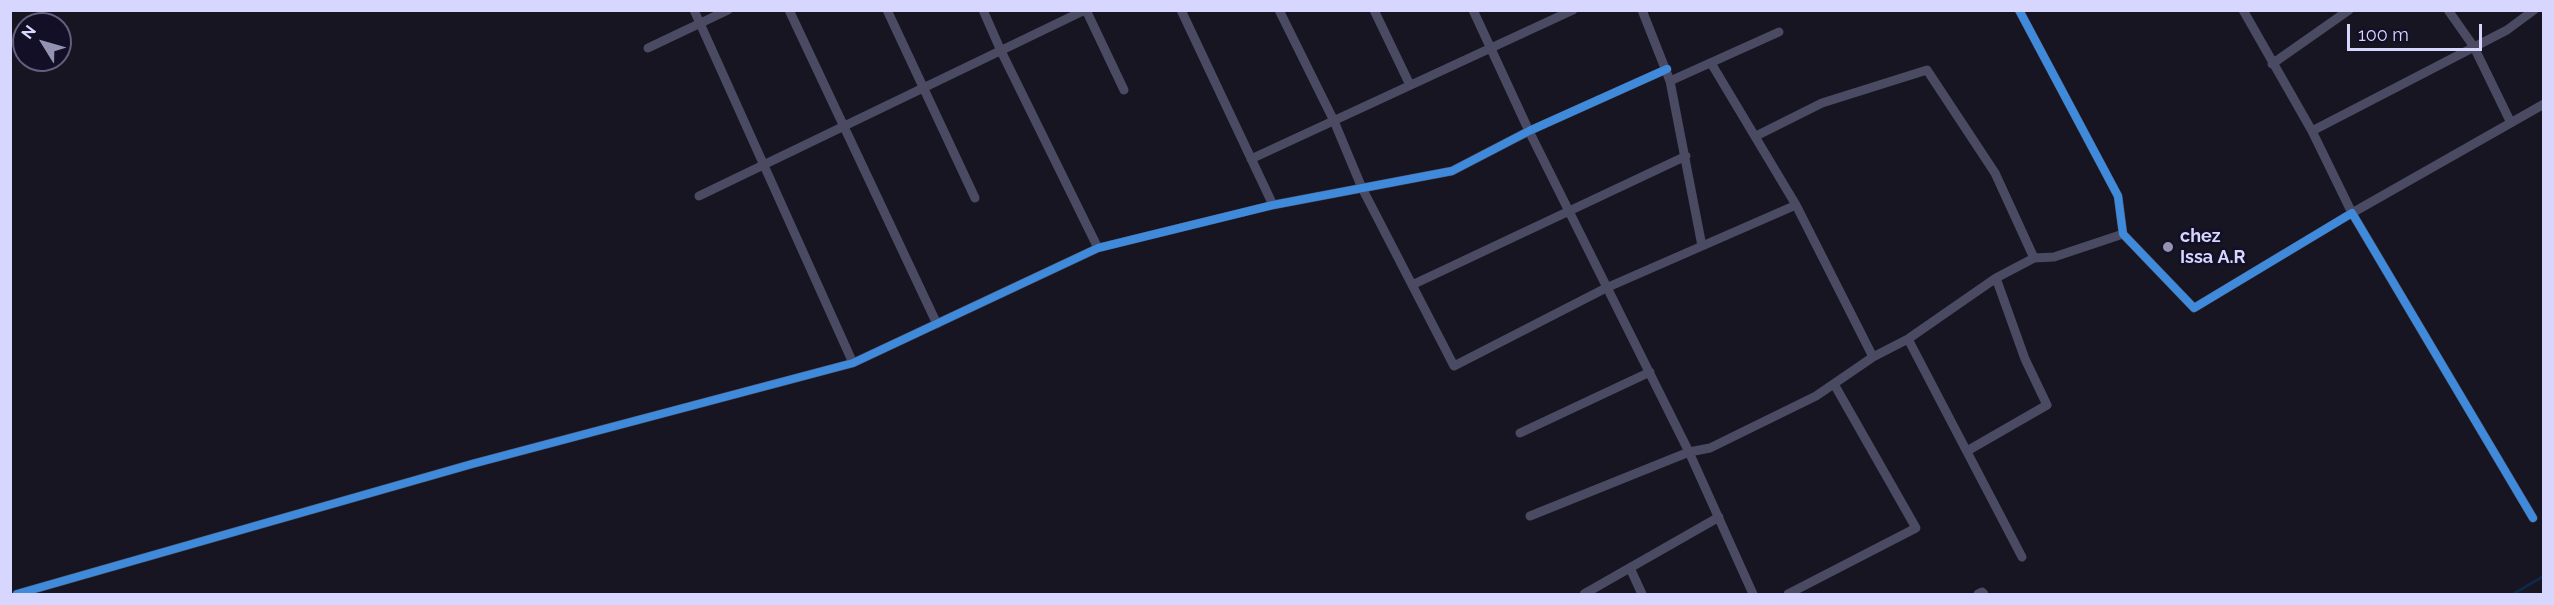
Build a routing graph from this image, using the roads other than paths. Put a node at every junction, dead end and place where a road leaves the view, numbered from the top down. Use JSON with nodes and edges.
{"nodes":[{"id":1,"x":694,"y":10,"type":"edge"},
{"id":2,"x":728,"y":10,"type":"edge"},
{"id":3,"x":789,"y":10,"type":"edge"},
{"id":4,"x":887,"y":10,"type":"edge"},
{"id":5,"x":983,"y":10,"type":"edge"},
{"id":6,"x":1085,"y":10,"type":"edge"},
{"id":7,"x":1181,"y":10,"type":"edge"},
{"id":8,"x":1279,"y":10,"type":"edge"},
{"id":9,"x":1374,"y":10,"type":"edge"},
{"id":10,"x":1473,"y":10,"type":"edge"},
{"id":11,"x":1573,"y":10,"type":"edge"},
{"id":12,"x":1642,"y":10,"type":"edge"},
{"id":13,"x":2019,"y":10,"type":"edge"},
{"id":14,"x":2243,"y":10,"type":"edge"},
{"id":15,"x":2349,"y":10,"type":"edge"},
{"id":16,"x":2448,"y":10,"type":"edge"},
{"id":17,"x":2534,"y":10,"type":"edge"},
{"id":18,"x":1561,"y":13,"type":"edge"},
{"id":19,"x":701,"y":25,"type":"junction"},
{"id":20,"x":1779,"y":32,"type":"dead end"},
{"id":21,"x":2475,"y":46,"type":"junction"},
{"id":22,"x":648,"y":48,"type":"dead end"},
{"id":23,"x":1491,"y":48,"type":"junction"},
{"id":24,"x":1001,"y":51,"type":"junction"},
{"id":25,"x":1711,"y":63,"type":"junction"},
{"id":26,"x":2272,"y":64,"type":"junction"},
{"id":27,"x":1667,"y":69,"type":"junction"},
{"id":28,"x":1670,"y":81,"type":"junction"},
{"id":29,"x":1410,"y":85,"type":"junction"},
{"id":30,"x":923,"y":89,"type":"junction"},
{"id":31,"x":1124,"y":90,"type":"dead end"},
{"id":32,"x":2544,"y":104,"type":"edge"},
{"id":33,"x":1334,"y":121,"type":"junction"},
{"id":34,"x":2511,"y":123,"type":"junction"},
{"id":35,"x":845,"y":126,"type":"junction"},
{"id":36,"x":1529,"y":131,"type":"junction"},
{"id":37,"x":2312,"y":131,"type":"junction"},
{"id":38,"x":1756,"y":136,"type":"junction"},
{"id":39,"x":1686,"y":156,"type":"junction"},
{"id":40,"x":1251,"y":159,"type":"junction"},
{"id":41,"x":764,"y":166,"type":"junction"},
{"id":42,"x":1362,"y":188,"type":"junction"},
{"id":43,"x":699,"y":196,"type":"dead end"},
{"id":44,"x":975,"y":198,"type":"dead end"},
{"id":45,"x":1273,"y":205,"type":"junction"},
{"id":46,"x":1796,"y":205,"type":"junction"},
{"id":47,"x":1569,"y":213,"type":"junction"},
{"id":48,"x":2352,"y":213,"type":"junction"},
{"id":49,"x":2123,"y":234,"type":"junction"},
{"id":50,"x":1702,"y":246,"type":"junction"},
{"id":51,"x":1098,"y":248,"type":"junction"},
{"id":52,"x":2034,"y":258,"type":"junction"},
{"id":53,"x":1996,"y":278,"type":"junction"},
{"id":54,"x":1412,"y":285,"type":"junction"},
{"id":55,"x":1606,"y":288,"type":"junction"},
{"id":56,"x":937,"y":324,"type":"junction"},
{"id":57,"x":1908,"y":339,"type":"junction"},
{"id":58,"x":1873,"y":357,"type":"junction"},
{"id":59,"x":853,"y":363,"type":"junction"},
{"id":60,"x":1650,"y":372,"type":"junction"},
{"id":61,"x":1834,"y":384,"type":"junction"},
{"id":62,"x":1520,"y":433,"type":"dead end"},
{"id":63,"x":1966,"y":451,"type":"junction"},
{"id":64,"x":1689,"y":452,"type":"junction"},
{"id":65,"x":1530,"y":516,"type":"dead end"},
{"id":66,"x":1719,"y":517,"type":"junction"},
{"id":67,"x":2533,"y":518,"type":"dead end"},
{"id":68,"x":2022,"y":557,"type":"dead end"},
{"id":69,"x":1630,"y":568,"type":"junction"},
{"id":70,"x":17,"y":594,"type":"edge"},
{"id":71,"x":1584,"y":594,"type":"edge"},
{"id":72,"x":1642,"y":594,"type":"edge"},
{"id":73,"x":1753,"y":594,"type":"edge"},
{"id":74,"x":1788,"y":594,"type":"edge"},
{"id":75,"x":1978,"y":594,"type":"edge"},
{"id":76,"x":1984,"y":594,"type":"edge"}],
"edges":[{"from":1,"to":19,"type":"street"},
{"from":2,"to":19,"type":"street"},
{"from":3,"to":35,"type":"street"},
{"from":4,"to":30,"type":"street"},
{"from":5,"to":24,"type":"street"},
{"from":6,"to":24,"type":"street"},
{"from":6,"to":31,"type":"street"},
{"from":7,"to":40,"type":"street"},
{"from":8,"to":33,"type":"street"},
{"from":9,"to":29,"type":"street"},
{"from":10,"to":23,"type":"street"},
{"from":11,"to":18,"type":"street"},
{"from":12,"to":27,"type":"street"},
{"from":13,"to":49,"type":"street"},
{"from":14,"to":26,"type":"street"},
{"from":15,"to":26,"type":"street"},
{"from":16,"to":21,"type":"street"},
{"from":17,"to":21,"type":"street"},
{"from":18,"to":23,"type":"street"},
{"from":19,"to":22,"type":"street"},
{"from":19,"to":41,"type":"street"},
{"from":20,"to":25,"type":"street"},
{"from":21,"to":34,"type":"street"},
{"from":21,"to":37,"type":"street"},
{"from":23,"to":29,"type":"street"},
{"from":23,"to":36,"type":"street"},
{"from":24,"to":30,"type":"street"},
{"from":24,"to":51,"type":"street"},
{"from":25,"to":28,"type":"street"},
{"from":25,"to":38,"type":"street"},
{"from":26,"to":37,"type":"street"},
{"from":27,"to":28,"type":"street"},
{"from":27,"to":36,"type":"street"},
{"from":28,"to":39,"type":"street"},
{"from":29,"to":33,"type":"street"},
{"from":30,"to":35,"type":"street"},
{"from":30,"to":44,"type":"street"},
{"from":32,"to":34,"type":"street"},
{"from":33,"to":40,"type":"street"},
{"from":33,"to":42,"type":"street"},
{"from":34,"to":48,"type":"street"},
{"from":35,"to":41,"type":"street"},
{"from":35,"to":56,"type":"street"},
{"from":36,"to":42,"type":"street"},
{"from":36,"to":47,"type":"street"},
{"from":37,"to":48,"type":"street"},
{"from":38,"to":46,"type":"street"},
{"from":38,"to":52,"type":"street"},
{"from":39,"to":47,"type":"street"},
{"from":39,"to":50,"type":"street"},
{"from":40,"to":45,"type":"street"},
{"from":41,"to":43,"type":"street"},
{"from":41,"to":59,"type":"street"},
{"from":42,"to":45,"type":"street"},
{"from":42,"to":54,"type":"street"},
{"from":45,"to":51,"type":"street"},
{"from":46,"to":50,"type":"street"},
{"from":46,"to":58,"type":"street"},
{"from":47,"to":54,"type":"street"},
{"from":47,"to":55,"type":"street"},
{"from":48,"to":49,"type":"street"},
{"from":48,"to":67,"type":"street"},
{"from":49,"to":52,"type":"street"},
{"from":50,"to":55,"type":"street"},
{"from":51,"to":56,"type":"street"},
{"from":52,"to":53,"type":"street"},
{"from":53,"to":57,"type":"street"},
{"from":53,"to":63,"type":"street"},
{"from":54,"to":55,"type":"street"},
{"from":55,"to":60,"type":"street"},
{"from":56,"to":59,"type":"street"},
{"from":57,"to":58,"type":"street"},
{"from":57,"to":63,"type":"street"},
{"from":58,"to":61,"type":"street"},
{"from":59,"to":70,"type":"street"},
{"from":60,"to":62,"type":"street"},
{"from":60,"to":64,"type":"street"},
{"from":61,"to":64,"type":"street"},
{"from":61,"to":74,"type":"street"},
{"from":63,"to":68,"type":"street"},
{"from":64,"to":65,"type":"street"},
{"from":64,"to":66,"type":"street"},
{"from":66,"to":69,"type":"street"},
{"from":66,"to":73,"type":"street"},
{"from":69,"to":71,"type":"street"},
{"from":69,"to":72,"type":"street"},
{"from":75,"to":76,"type":"street"}]}
